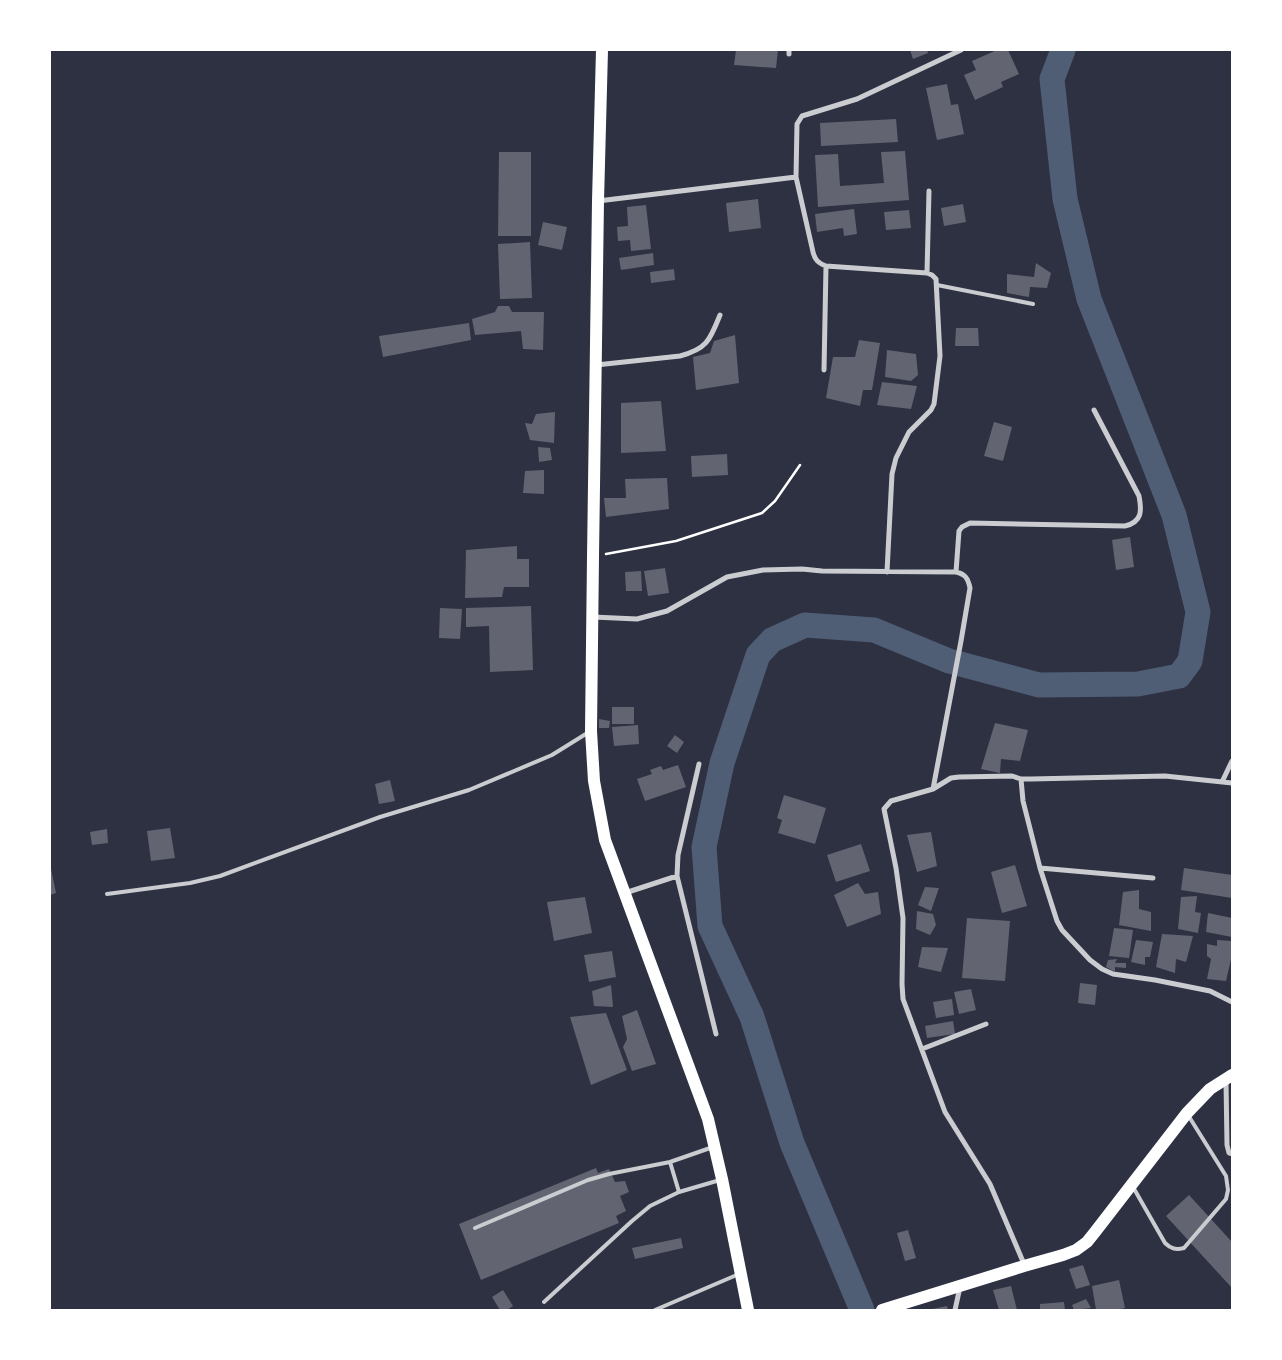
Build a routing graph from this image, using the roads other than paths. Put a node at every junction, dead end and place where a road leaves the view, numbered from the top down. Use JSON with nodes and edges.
{"nodes":[{"id":1,"x":602,"y":50,"type":"edge"},
{"id":2,"x":961,"y":50,"type":"edge"},
{"id":3,"x":796,"y":177,"type":"junction"},
{"id":4,"x":929,"y":191,"type":"dead end"},
{"id":5,"x":598,"y":201,"type":"junction"},
{"id":6,"x":826,"y":266,"type":"junction"},
{"id":7,"x":927,"y":273,"type":"junction"},
{"id":8,"x":937,"y":285,"type":"junction"},
{"id":9,"x":1033,"y":304,"type":"dead end"},
{"id":10,"x":720,"y":315,"type":"dead end"},
{"id":11,"x":595,"y":365,"type":"junction"},
{"id":12,"x":824,"y":370,"type":"dead end"},
{"id":13,"x":1094,"y":410,"type":"dead end"},
{"id":14,"x":887,"y":572,"type":"junction"},
{"id":15,"x":956,"y":572,"type":"junction"},
{"id":16,"x":593,"y":617,"type":"junction"},
{"id":17,"x":591,"y":730,"type":"junction"},
{"id":18,"x":1232,"y":761,"type":"edge"},
{"id":19,"x":699,"y":764,"type":"dead end"},
{"id":20,"x":1021,"y":779,"type":"junction"},
{"id":21,"x":1222,"y":782,"type":"junction"},
{"id":22,"x":1232,"y":783,"type":"edge"},
{"id":23,"x":933,"y":789,"type":"junction"},
{"id":24,"x":1040,"y":868,"type":"junction"},
{"id":25,"x":677,"y":876,"type":"junction"},
{"id":26,"x":1153,"y":878,"type":"dead end"},
{"id":27,"x":624,"y":893,"type":"junction"},
{"id":28,"x":107,"y":894,"type":"dead end"},
{"id":29,"x":1232,"y":1002,"type":"edge"},
{"id":30,"x":986,"y":1024,"type":"dead end"},
{"id":31,"x":716,"y":1034,"type":"dead end"},
{"id":32,"x":922,"y":1049,"type":"junction"},
{"id":33,"x":1229,"y":1076,"type":"edge"},
{"id":34,"x":1187,"y":1113,"type":"junction"},
{"id":35,"x":715,"y":1147,"type":"junction"},
{"id":36,"x":1232,"y":1154,"type":"edge"},
{"id":37,"x":670,"y":1162,"type":"junction"},
{"id":38,"x":722,"y":1180,"type":"junction"},
{"id":39,"x":1132,"y":1184,"type":"junction"},
{"id":40,"x":680,"y":1192,"type":"junction"},
{"id":41,"x":475,"y":1228,"type":"dead end"},
{"id":42,"x":1024,"y":1266,"type":"junction"},
{"id":43,"x":741,"y":1273,"type":"junction"},
{"id":44,"x":960,"y":1286,"type":"junction"},
{"id":45,"x":544,"y":1302,"type":"dead end"},
{"id":46,"x":655,"y":1310,"type":"edge"},
{"id":47,"x":748,"y":1310,"type":"edge"},
{"id":48,"x":882,"y":1310,"type":"edge"},
{"id":49,"x":955,"y":1310,"type":"edge"}],
"edges":[{"from":1,"to":5,"type":"highway"},
{"from":2,"to":3,"type":"street"},
{"from":3,"to":5,"type":"street"},
{"from":3,"to":6,"type":"street"},
{"from":4,"to":7,"type":"street"},
{"from":5,"to":11,"type":"highway"},
{"from":6,"to":7,"type":"street"},
{"from":6,"to":12,"type":"street"},
{"from":7,"to":8,"type":"street"},
{"from":8,"to":9,"type":"lane"},
{"from":8,"to":14,"type":"street"},
{"from":10,"to":11,"type":"street"},
{"from":11,"to":16,"type":"highway"},
{"from":13,"to":15,"type":"street"},
{"from":14,"to":15,"type":"street"},
{"from":14,"to":16,"type":"street"},
{"from":15,"to":23,"type":"street"},
{"from":16,"to":17,"type":"highway"},
{"from":17,"to":27,"type":"highway"},
{"from":17,"to":28,"type":"lane"},
{"from":18,"to":21,"type":"street"},
{"from":19,"to":25,"type":"street"},
{"from":20,"to":21,"type":"street"},
{"from":20,"to":23,"type":"street"},
{"from":20,"to":24,"type":"street"},
{"from":21,"to":22,"type":"street"},
{"from":23,"to":32,"type":"street"},
{"from":24,"to":26,"type":"street"},
{"from":24,"to":29,"type":"street"},
{"from":25,"to":27,"type":"street"},
{"from":25,"to":31,"type":"street"},
{"from":27,"to":35,"type":"highway"},
{"from":30,"to":32,"type":"street"},
{"from":32,"to":42,"type":"street"},
{"from":33,"to":34,"type":"highway"},
{"from":33,"to":36,"type":"street"},
{"from":34,"to":39,"type":"highway"},
{"from":34,"to":39,"type":"lane"},
{"from":35,"to":37,"type":"lane"},
{"from":35,"to":38,"type":"highway"},
{"from":37,"to":40,"type":"lane"},
{"from":37,"to":41,"type":"lane"},
{"from":38,"to":40,"type":"lane"},
{"from":38,"to":43,"type":"highway"},
{"from":39,"to":42,"type":"highway"},
{"from":40,"to":45,"type":"lane"},
{"from":42,"to":44,"type":"highway"},
{"from":43,"to":46,"type":"lane"},
{"from":43,"to":47,"type":"highway"},
{"from":44,"to":48,"type":"highway"},
{"from":44,"to":49,"type":"street"}]}
